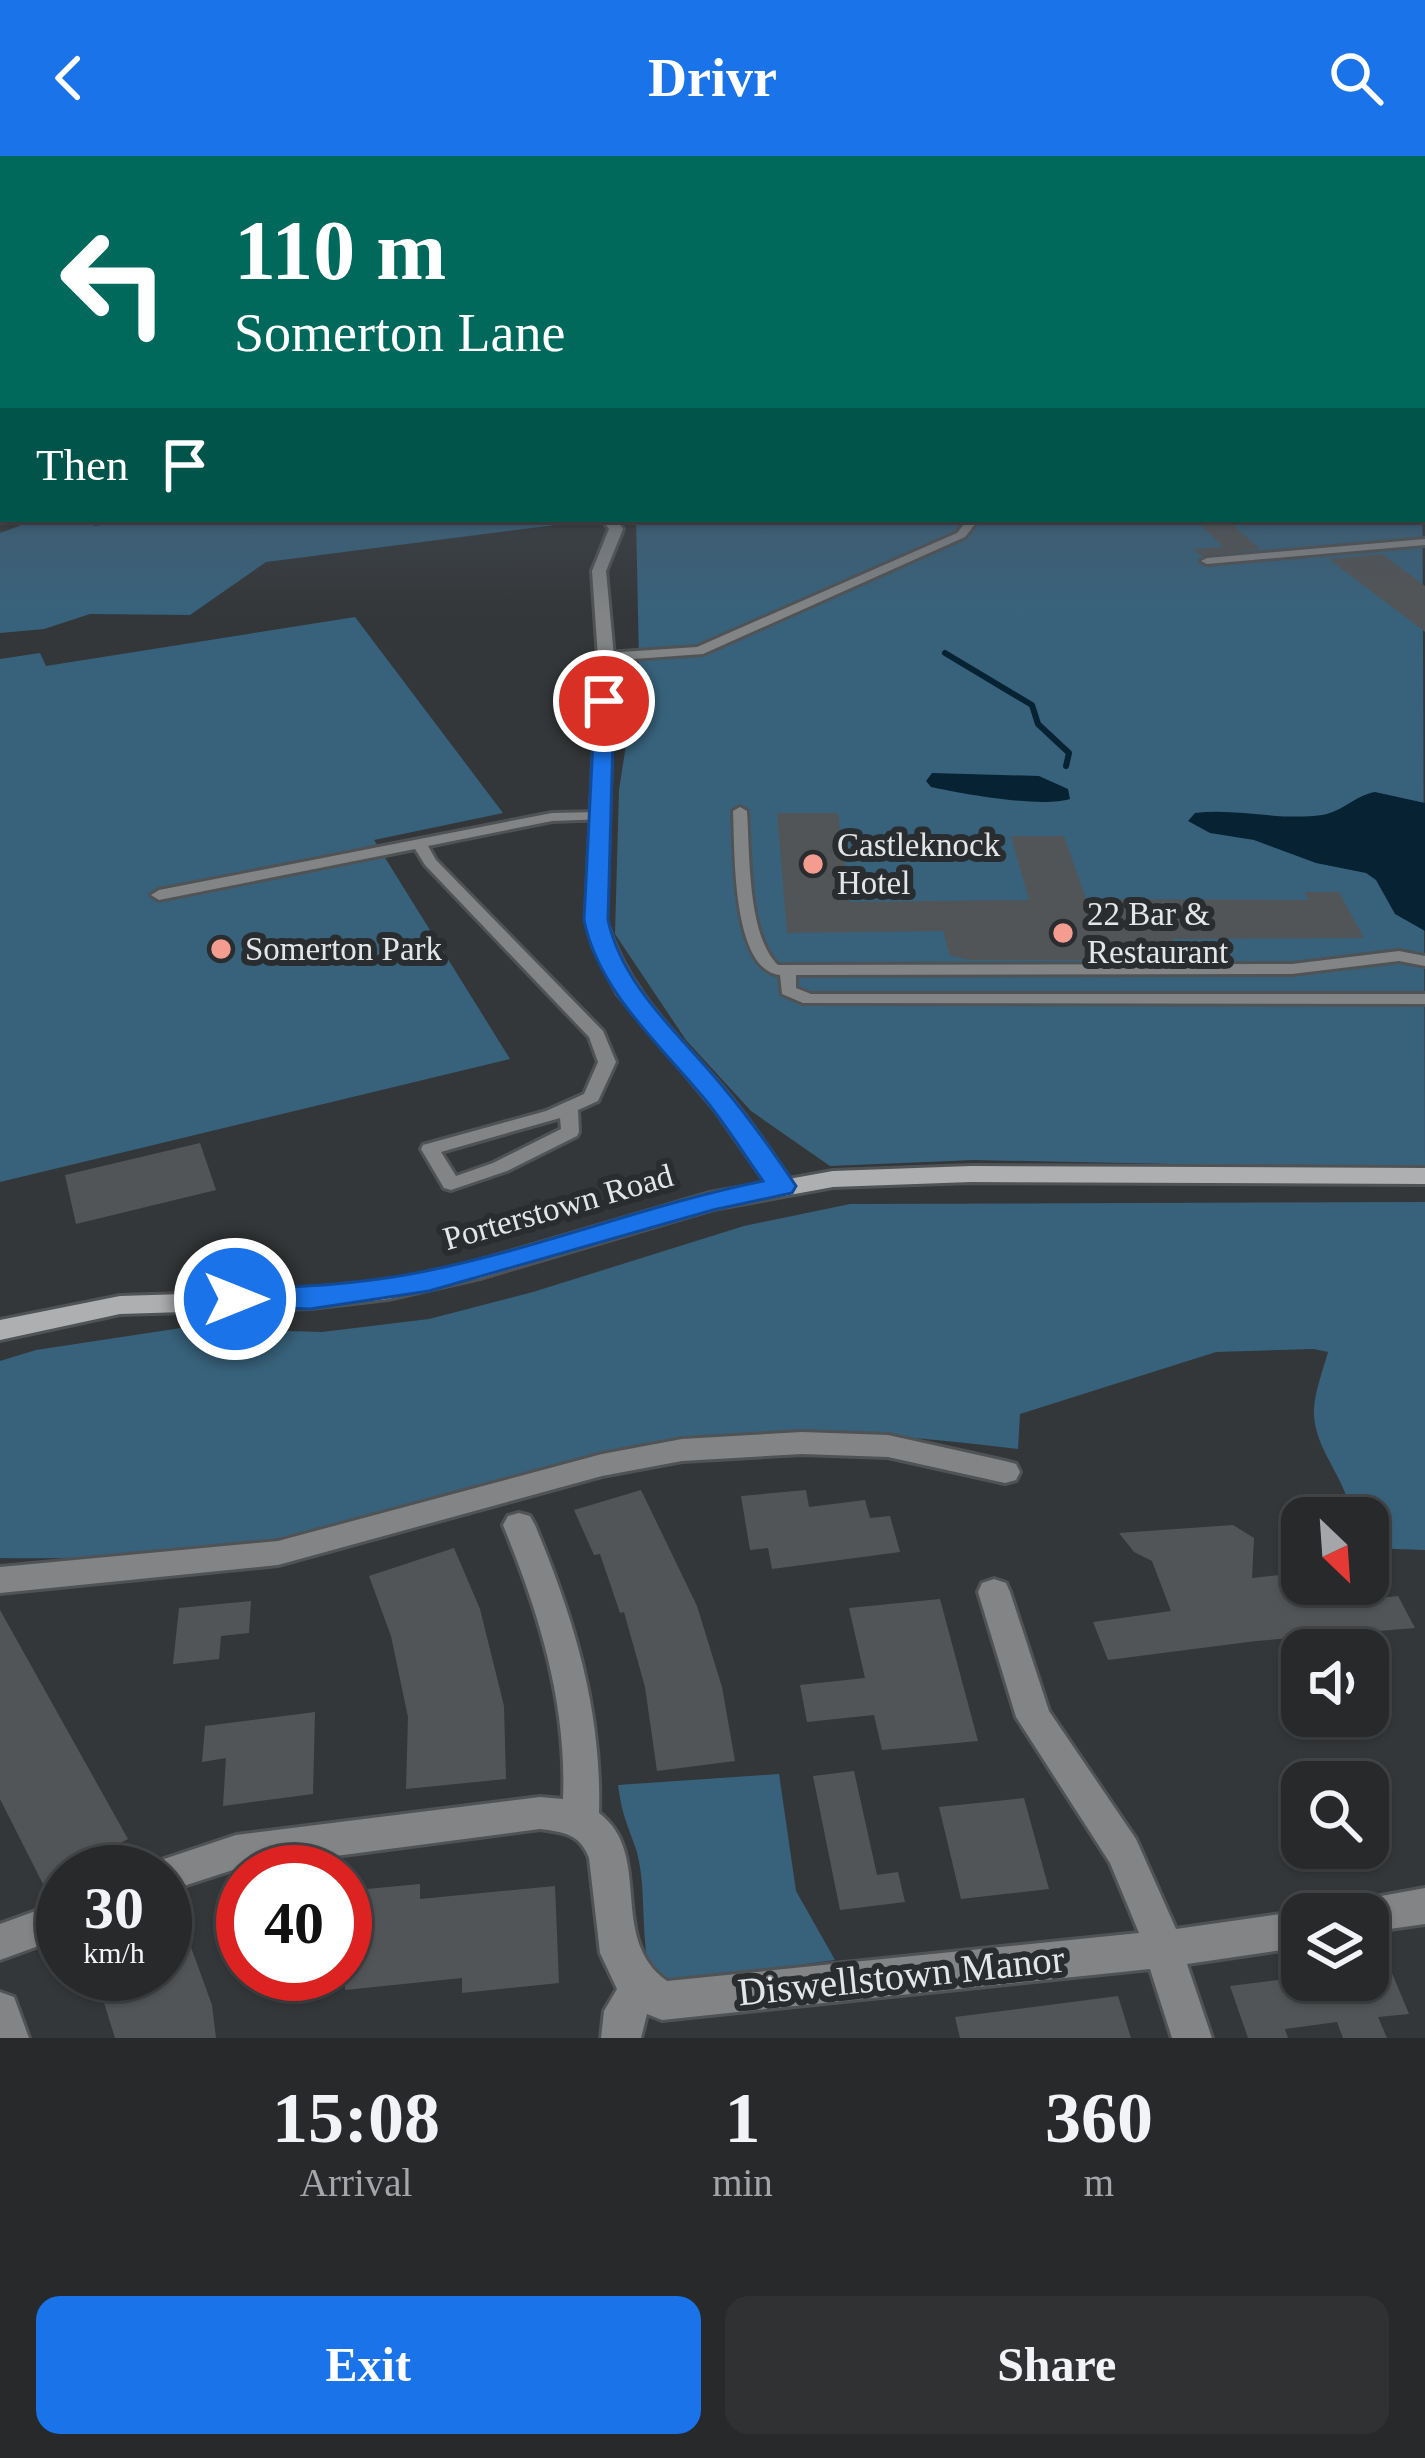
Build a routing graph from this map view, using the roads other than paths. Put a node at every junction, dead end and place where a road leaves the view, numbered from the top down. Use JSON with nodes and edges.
{"nodes":[{"id":1,"x":611,"y":522,"type":"edge"},
{"id":2,"x":972,"y":522,"type":"edge"},
{"id":3,"x":1425,"y":542,"type":"edge"},
{"id":4,"x":1404,"y":544,"type":"junction"},
{"id":5,"x":1425,"y":559,"type":"edge"},
{"id":6,"x":1207,"y":561,"type":"dead end"},
{"id":7,"x":606,"y":657,"type":"junction"},
{"id":8,"x":740,"y":811,"type":"dead end"},
{"id":9,"x":600,"y":816,"type":"junction"},
{"id":10,"x":418,"y":843,"type":"junction"},
{"id":11,"x":159,"y":895,"type":"dead end"},
{"id":12,"x":1425,"y":962,"type":"edge"},
{"id":13,"x":1142,"y":969,"type":"junction"},
{"id":14,"x":788,"y":973,"type":"junction"},
{"id":15,"x":1151,"y":998,"type":"junction"},
{"id":16,"x":1425,"y":999,"type":"edge"},
{"id":17,"x":569,"y":1107,"type":"junction"},
{"id":18,"x":1425,"y":1176,"type":"edge"},
{"id":19,"x":782,"y":1186,"type":"junction"},
{"id":20,"x":0,"y":1330,"type":"edge"},
{"id":21,"x":1006,"y":1472,"type":"dead end"},
{"id":22,"x":519,"y":1525,"type":"dead end"},
{"id":23,"x":0,"y":1580,"type":"edge"},
{"id":24,"x":994,"y":1592,"type":"dead end"},
{"id":25,"x":581,"y":1814,"type":"junction"},
{"id":26,"x":192,"y":1867,"type":"edge"},
{"id":27,"x":1425,"y":1906,"type":"edge"},
{"id":28,"x":1389,"y":1911,"type":"edge"},
{"id":29,"x":36,"y":1929,"type":"edge"},
{"id":30,"x":1281,"y":1932,"type":"edge"},
{"id":31,"x":0,"y":1942,"type":"edge"},
{"id":32,"x":1163,"y":1949,"type":"junction"},
{"id":33,"x":641,"y":1991,"type":"junction"},
{"id":34,"x":0,"y":2012,"type":"edge"},
{"id":35,"x":9,"y":2038,"type":"edge"},
{"id":36,"x":621,"y":2038,"type":"edge"},
{"id":37,"x":1192,"y":2038,"type":"edge"}],
"edges":[{"from":1,"to":7,"type":"street"},
{"from":2,"to":7,"type":"lane"},
{"from":3,"to":4,"type":"lane"},
{"from":4,"to":5,"type":"lane"},
{"from":4,"to":6,"type":"lane"},
{"from":7,"to":9,"type":"street"},
{"from":8,"to":14,"type":"lane"},
{"from":9,"to":10,"type":"lane"},
{"from":9,"to":19,"type":"street"},
{"from":10,"to":11,"type":"lane"},
{"from":10,"to":17,"type":"lane"},
{"from":12,"to":13,"type":"lane"},
{"from":13,"to":14,"type":"lane"},
{"from":13,"to":15,"type":"lane"},
{"from":14,"to":15,"type":"lane"},
{"from":15,"to":16,"type":"lane"},
{"from":17,"to":17,"type":"lane"},
{"from":18,"to":19,"type":"street","name":"Porterstown Road"},
{"from":19,"to":20,"type":"street","name":"Porterstown Road"},
{"from":21,"to":23,"type":"street"},
{"from":22,"to":25,"type":"street"},
{"from":24,"to":32,"type":"street"},
{"from":25,"to":26,"type":"street"},
{"from":25,"to":33,"type":"street"},
{"from":27,"to":28,"type":"street"},
{"from":29,"to":31,"type":"street"},
{"from":30,"to":32,"type":"street","name":"Diswellstown Manor"},
{"from":32,"to":33,"type":"street","name":"Diswellstown Manor"},
{"from":32,"to":37,"type":"street"},
{"from":33,"to":36,"type":"street"},
{"from":34,"to":35,"type":"street"}]}
